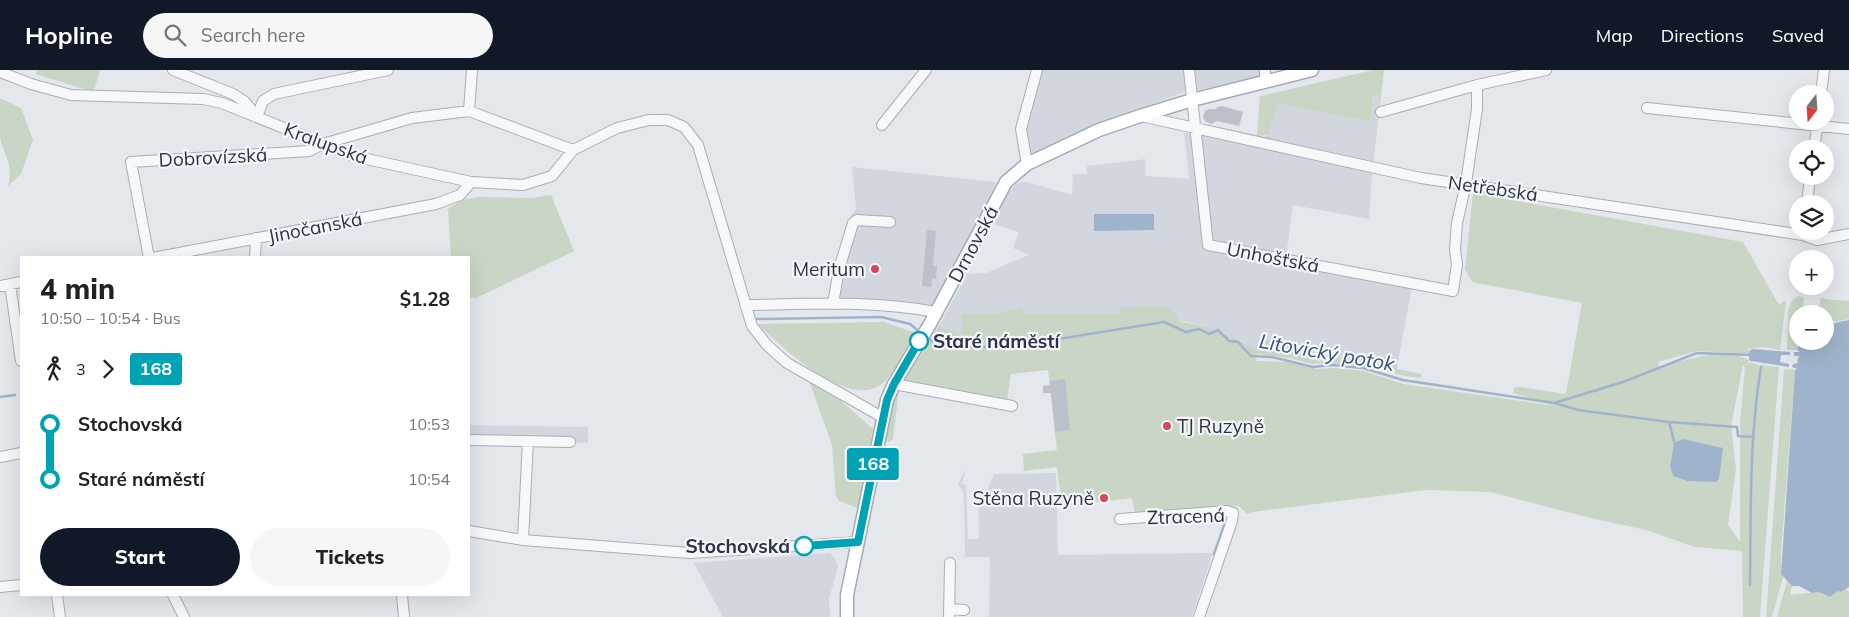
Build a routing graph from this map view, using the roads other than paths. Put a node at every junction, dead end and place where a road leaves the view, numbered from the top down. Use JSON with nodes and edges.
{"nodes":[{"id":1,"x":173,"y":70,"type":"edge"},
{"id":2,"x":388,"y":70,"type":"edge"},
{"id":3,"x":472,"y":70,"type":"edge"},
{"id":4,"x":926,"y":70,"type":"edge"},
{"id":5,"x":1037,"y":70,"type":"edge"},
{"id":6,"x":1189,"y":70,"type":"edge"},
{"id":7,"x":1312,"y":70,"type":"edge"},
{"id":8,"x":1546,"y":70,"type":"edge"},
{"id":9,"x":1824,"y":70,"type":"edge"},
{"id":10,"x":0,"y":72,"type":"edge"},
{"id":11,"x":1265,"y":76,"type":"edge"},
{"id":12,"x":1478,"y":85,"type":"junction"},
{"id":13,"x":1822,"y":85,"type":"edge"},
{"id":14,"x":1192,"y":100,"type":"junction"},
{"id":15,"x":1647,"y":108,"type":"dead end"},
{"id":16,"x":469,"y":111,"type":"junction"},
{"id":17,"x":1381,"y":112,"type":"dead end"},
{"id":18,"x":1140,"y":116,"type":"junction"},
{"id":19,"x":257,"y":117,"type":"junction"},
{"id":20,"x":1789,"y":121,"type":"edge"},
{"id":21,"x":882,"y":125,"type":"dead end"},
{"id":22,"x":1834,"y":127,"type":"edge"},
{"id":23,"x":1195,"y":129,"type":"junction"},
{"id":24,"x":1849,"y":129,"type":"edge"},
{"id":25,"x":323,"y":144,"type":"junction"},
{"id":26,"x":572,"y":150,"type":"junction"},
{"id":27,"x":1027,"y":164,"type":"junction"},
{"id":28,"x":471,"y":182,"type":"junction"},
{"id":29,"x":1466,"y":183,"type":"junction"},
{"id":30,"x":890,"y":222,"type":"dead end"},
{"id":31,"x":1789,"y":231,"type":"edge"},
{"id":32,"x":1849,"y":234,"type":"edge"},
{"id":33,"x":1834,"y":237,"type":"edge"},
{"id":34,"x":256,"y":238,"type":"junction"},
{"id":35,"x":149,"y":256,"type":"edge"},
{"id":36,"x":163,"y":256,"type":"edge"},
{"id":37,"x":255,"y":256,"type":"edge"},
{"id":38,"x":20,"y":282,"type":"edge"},
{"id":39,"x":5,"y":285,"type":"edge"},
{"id":40,"x":833,"y":304,"type":"junction"},
{"id":41,"x":745,"y":305,"type":"junction"},
{"id":42,"x":936,"y":312,"type":"junction"},
{"id":43,"x":19,"y":332,"type":"edge"},
{"id":44,"x":20,"y":346,"type":"edge"},
{"id":45,"x":894,"y":384,"type":"junction"},
{"id":46,"x":1012,"y":406,"type":"dead end"},
{"id":47,"x":882,"y":417,"type":"junction"},
{"id":48,"x":470,"y":440,"type":"edge"},
{"id":49,"x":528,"y":442,"type":"junction"},
{"id":50,"x":570,"y":442,"type":"dead end"},
{"id":51,"x":20,"y":453,"type":"edge"},
{"id":52,"x":0,"y":457,"type":"edge"},
{"id":53,"x":1120,"y":519,"type":"dead end"},
{"id":54,"x":470,"y":531,"type":"edge"},
{"id":55,"x":523,"y":540,"type":"junction"},
{"id":56,"x":858,"y":542,"type":"junction"},
{"id":57,"x":950,"y":562,"type":"dead end"},
{"id":58,"x":20,"y":585,"type":"edge"},
{"id":59,"x":0,"y":587,"type":"edge"},
{"id":60,"x":57,"y":596,"type":"edge"},
{"id":61,"x":174,"y":596,"type":"edge"},
{"id":62,"x":402,"y":596,"type":"edge"},
{"id":63,"x":964,"y":610,"type":"dead end"},
{"id":64,"x":949,"y":613,"type":"edge"},
{"id":65,"x":60,"y":617,"type":"edge"},
{"id":66,"x":184,"y":617,"type":"edge"},
{"id":67,"x":404,"y":617,"type":"edge"},
{"id":68,"x":847,"y":617,"type":"edge"},
{"id":69,"x":1199,"y":617,"type":"edge"}],
"edges":[{"from":1,"to":19,"type":"street"},
{"from":2,"to":19,"type":"street"},
{"from":3,"to":16,"type":"street"},
{"from":4,"to":21,"type":"street"},
{"from":5,"to":27,"type":"street"},
{"from":6,"to":14,"type":"street"},
{"from":7,"to":11,"type":"main road","name":"Drnovská"},
{"from":8,"to":12,"type":"street"},
{"from":9,"to":13,"type":"street"},
{"from":10,"to":19,"type":"street","name":"Kralupská"},
{"from":11,"to":14,"type":"main road","name":"Drnovská"},
{"from":12,"to":17,"type":"street"},
{"from":12,"to":29,"type":"street"},
{"from":14,"to":18,"type":"main road","name":"Drnovská"},
{"from":14,"to":23,"type":"street"},
{"from":15,"to":20,"type":"street"},
{"from":16,"to":25,"type":"street","name":"Dobrovízská"},
{"from":16,"to":26,"type":"street"},
{"from":18,"to":23,"type":"street","name":"Netřebská"},
{"from":18,"to":27,"type":"main road","name":"Drnovská"},
{"from":19,"to":25,"type":"street","name":"Kralupská"},
{"from":22,"to":24,"type":"street"},
{"from":23,"to":29,"type":"street","name":"Netřebská"},
{"from":23,"to":29,"type":"street","name":"Unhošťská"},
{"from":25,"to":28,"type":"street","name":"Kralupská"},
{"from":25,"to":35,"type":"street","name":"Dobrovízská"},
{"from":26,"to":28,"type":"street","name":"Kralupská"},
{"from":26,"to":41,"type":"street","name":"Kralupská"},
{"from":27,"to":42,"type":"main road","name":"Drnovská"},
{"from":28,"to":34,"type":"street","name":"Jinočanská"},
{"from":29,"to":31,"type":"street","name":"Netřebská"},
{"from":30,"to":40,"type":"street"},
{"from":32,"to":33,"type":"street","name":"Netřebská"},
{"from":34,"to":36,"type":"street","name":"Jinočanská"},
{"from":34,"to":37,"type":"street"},
{"from":38,"to":39,"type":"street"},
{"from":39,"to":43,"type":"street"},
{"from":40,"to":41,"type":"street"},
{"from":40,"to":42,"type":"street"},
{"from":41,"to":47,"type":"street"},
{"from":42,"to":45,"type":"main road","name":"Drnovská"},
{"from":43,"to":44,"type":"street"},
{"from":45,"to":46,"type":"street"},
{"from":45,"to":47,"type":"main road","name":"Drnovská"},
{"from":47,"to":56,"type":"main road","name":"Drnovská"},
{"from":48,"to":49,"type":"street"},
{"from":49,"to":50,"type":"street"},
{"from":49,"to":55,"type":"street"},
{"from":51,"to":52,"type":"street"},
{"from":53,"to":69,"type":"street","name":"Ztracená"},
{"from":54,"to":55,"type":"street"},
{"from":55,"to":56,"type":"street"},
{"from":56,"to":68,"type":"main road","name":"Drnovská"},
{"from":57,"to":64,"type":"street"},
{"from":58,"to":59,"type":"street"},
{"from":60,"to":65,"type":"street"},
{"from":61,"to":66,"type":"street"},
{"from":62,"to":67,"type":"street"},
{"from":63,"to":64,"type":"street"}]}
